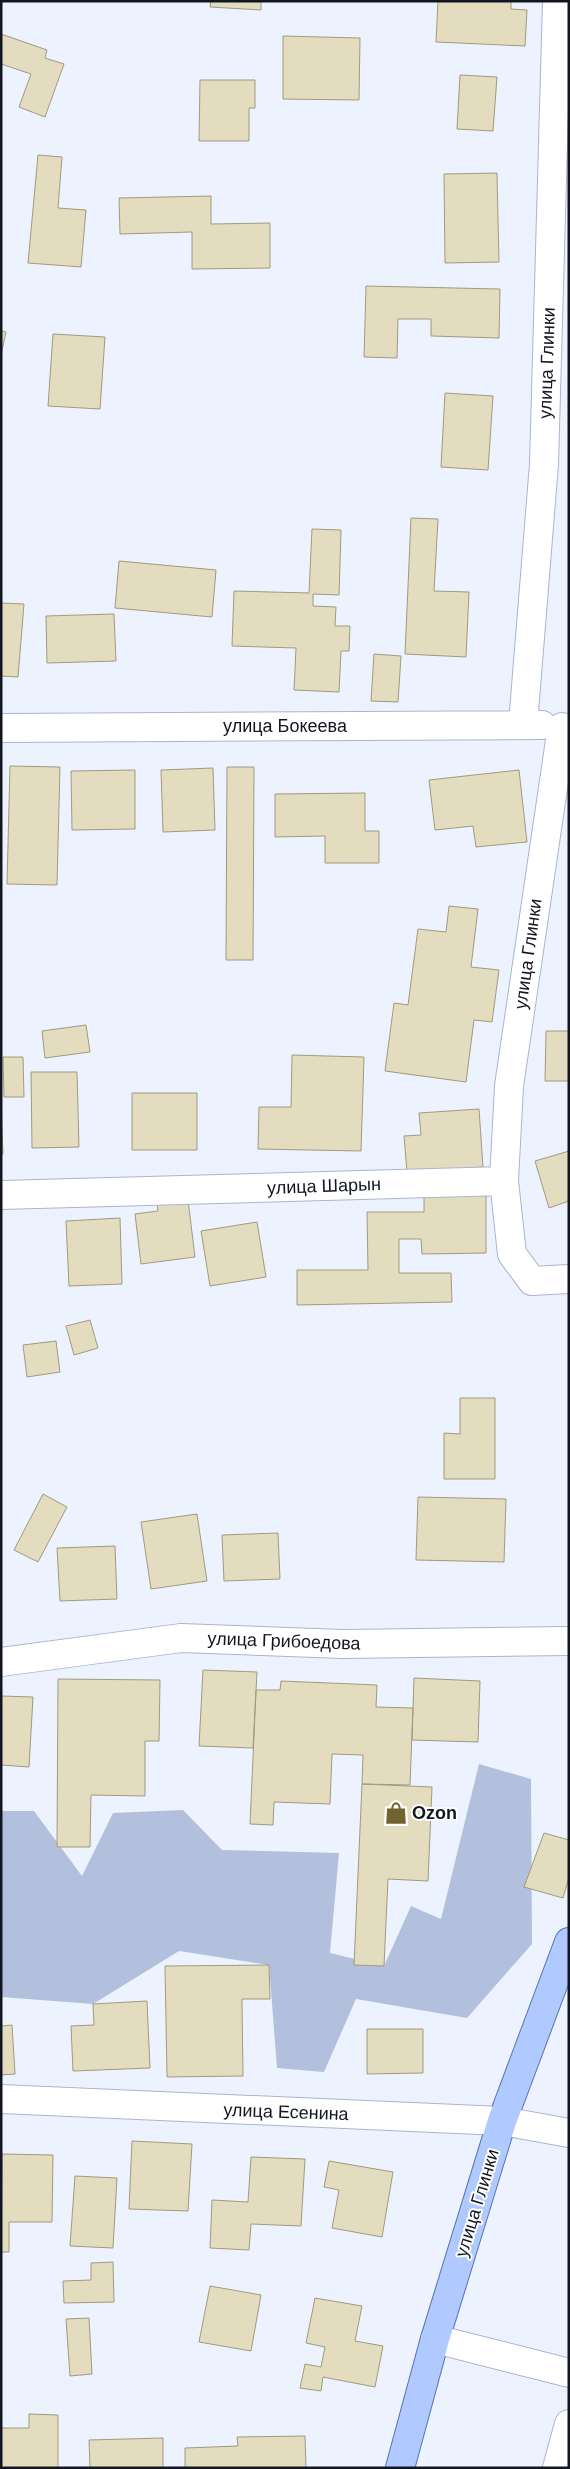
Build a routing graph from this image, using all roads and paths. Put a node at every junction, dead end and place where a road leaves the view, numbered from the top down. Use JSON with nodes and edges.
{"nodes":[{"id":1,"x":557,"y":1,"type":"edge"},
{"id":2,"x":523,"y":724,"type":"junction"},
{"id":3,"x":1,"y":728,"type":"edge"},
{"id":4,"x":565,"y":728,"type":"edge"},
{"id":5,"x":504,"y":1181,"type":"junction"},
{"id":6,"x":1,"y":1195,"type":"edge"},
{"id":7,"x":569,"y":1279,"type":"edge"},
{"id":8,"x":569,"y":1640,"type":"edge"},
{"id":9,"x":1,"y":1662,"type":"edge"},
{"id":10,"x":569,"y":1942,"type":"edge"},
{"id":11,"x":1,"y":2100,"type":"edge"},
{"id":12,"x":502,"y":2121,"type":"junction"},
{"id":13,"x":569,"y":2133,"type":"edge"},
{"id":14,"x":435,"y":2339,"type":"junction"},
{"id":15,"x":569,"y":2373,"type":"edge"},
{"id":16,"x":569,"y":2424,"type":"edge"},
{"id":17,"x":400,"y":2468,"type":"edge"},
{"id":18,"x":557,"y":2468,"type":"edge"}],
"edges":[{"from":1,"to":2,"type":"street","name":"улица Глинки"},
{"from":2,"to":3,"type":"street","name":"улица Бокеева"},
{"from":2,"to":4,"type":"street","name":"улица Бокеева"},
{"from":4,"to":5,"type":"street","name":"улица Глинки"},
{"from":5,"to":6,"type":"street","name":"улица Шарын"},
{"from":5,"to":7,"type":"street"},
{"from":8,"to":9,"type":"street","name":"улица Грибоедова"},
{"from":10,"to":12,"type":"main road","name":"улица Глинки"},
{"from":11,"to":12,"type":"street","name":"улица Есенина"},
{"from":12,"to":13,"type":"street","name":"улица Есенина"},
{"from":12,"to":14,"type":"main road","name":"улица Глинки"},
{"from":14,"to":15,"type":"street"},
{"from":14,"to":17,"type":"main road","name":"улица Глинки"},
{"from":16,"to":18,"type":"street"}]}
